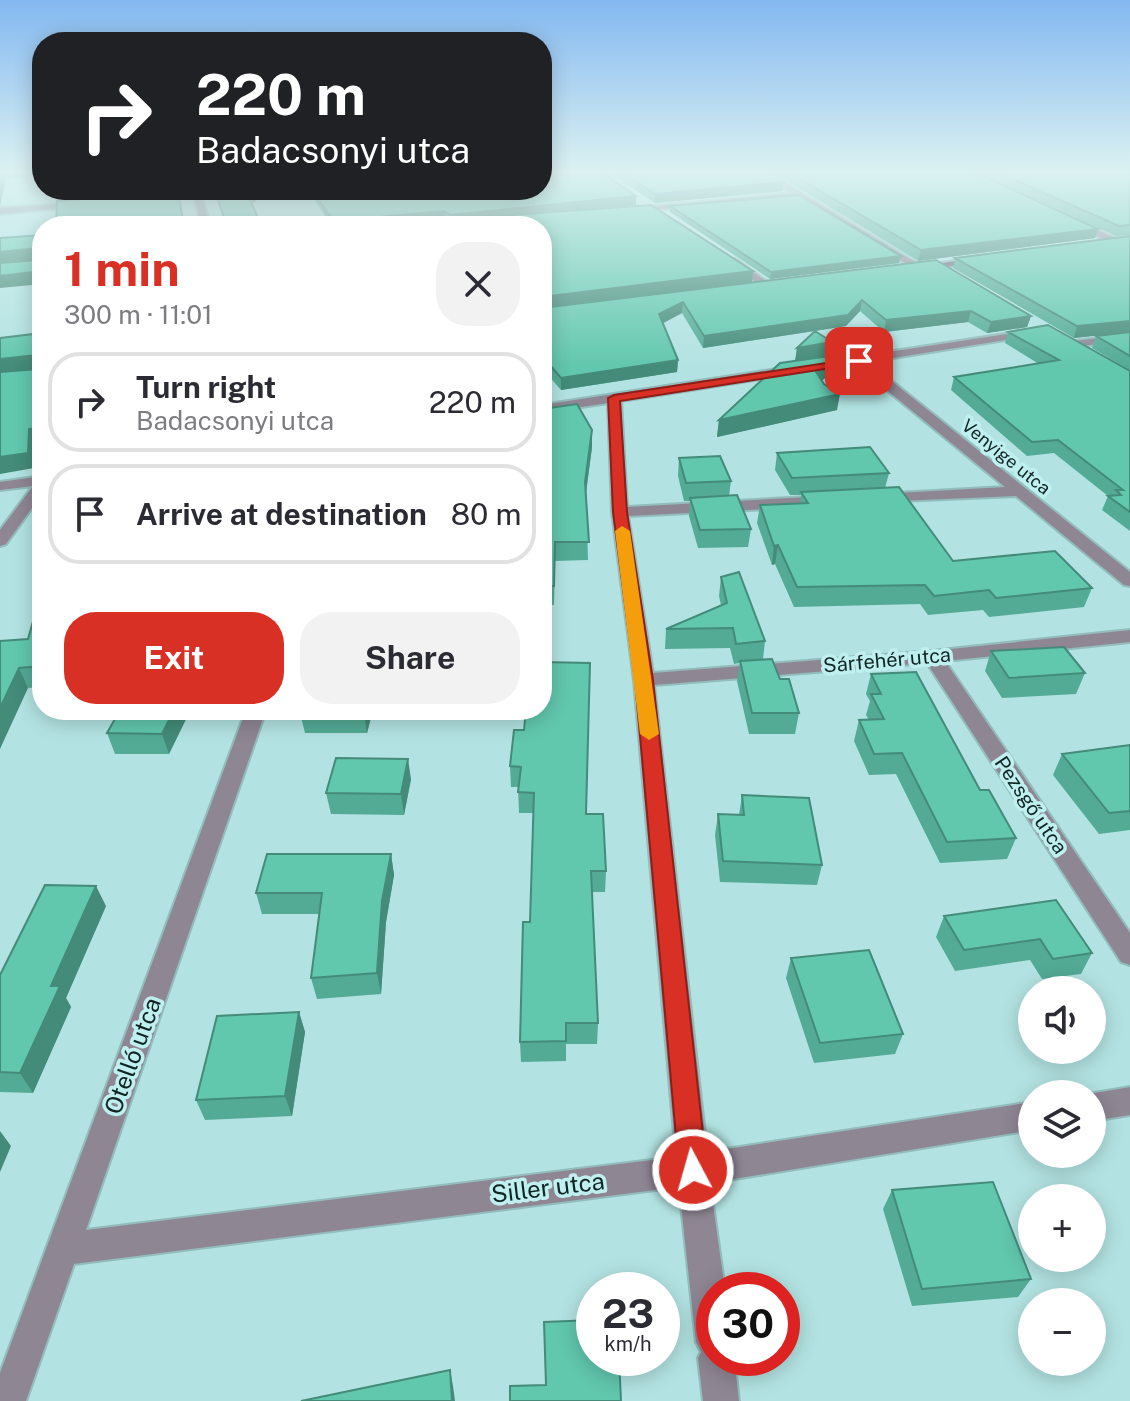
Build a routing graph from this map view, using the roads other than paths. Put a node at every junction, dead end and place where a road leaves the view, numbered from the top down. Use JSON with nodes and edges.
{"nodes":[{"id":1,"x":868,"y":236,"type":"edge"},
{"id":2,"x":1105,"y":236,"type":"edge"},
{"id":3,"x":1130,"y":240,"type":"edge"},
{"id":4,"x":1117,"y":242,"type":"junction"},
{"id":5,"x":1087,"y":246,"type":"edge"},
{"id":6,"x":726,"y":257,"type":"edge"},
{"id":7,"x":997,"y":257,"type":"edge"},
{"id":8,"x":936,"y":265,"type":"junction"},
{"id":9,"x":918,"y":267,"type":"junction"},
{"id":10,"x":903,"y":269,"type":"edge"},
{"id":11,"x":960,"y":279,"type":"edge"},
{"id":12,"x":783,"y":284,"type":"edge"},
{"id":13,"x":768,"y":286,"type":"junction"},
{"id":14,"x":754,"y":288,"type":"edge"},
{"id":15,"x":1036,"y":323,"type":"dead end"},
{"id":16,"x":1061,"y":337,"type":"edge"},
{"id":17,"x":1130,"y":337,"type":"edge"},
{"id":18,"x":1074,"y":344,"type":"junction"},
{"id":19,"x":1096,"y":358,"type":"edge"},
{"id":20,"x":859,"y":361,"type":"junction"},
{"id":21,"x":614,"y":398,"type":"junction"},
{"id":22,"x":552,"y":407,"type":"edge"},
{"id":23,"x":32,"y":483,"type":"edge"},
{"id":24,"x":0,"y":486,"type":"edge"},
{"id":25,"x":1020,"y":491,"type":"junction"},
{"id":26,"x":32,"y":496,"type":"edge"},
{"id":27,"x":620,"y":512,"type":"junction"},
{"id":28,"x":0,"y":541,"type":"edge"},
{"id":29,"x":1130,"y":581,"type":"edge"},
{"id":30,"x":1130,"y":636,"type":"edge"},
{"id":31,"x":932,"y":657,"type":"junction"},
{"id":32,"x":644,"y":680,"type":"junction"},
{"id":33,"x":252,"y":720,"type":"edge"},
{"id":34,"x":1130,"y":954,"type":"edge"},
{"id":35,"x":1130,"y":1101,"type":"edge"},
{"id":36,"x":1106,"y":1105,"type":"edge"},
{"id":37,"x":1018,"y":1118,"type":"edge"},
{"id":38,"x":693,"y":1170,"type":"junction"},
{"id":39,"x":63,"y":1249,"type":"junction"},
{"id":40,"x":705,"y":1272,"type":"edge"},
{"id":41,"x":718,"y":1376,"type":"edge"},
{"id":42,"x":8,"y":1401,"type":"edge"},
{"id":43,"x":721,"y":1401,"type":"edge"}],
"edges":[{"from":1,"to":9,"type":"street"},
{"from":2,"to":4,"type":"street"},
{"from":3,"to":4,"type":"main road"},
{"from":4,"to":5,"type":"main road"},
{"from":6,"to":13,"type":"street"},
{"from":7,"to":8,"type":"main road"},
{"from":8,"to":9,"type":"main road"},
{"from":8,"to":11,"type":"street"},
{"from":9,"to":10,"type":"main road"},
{"from":12,"to":13,"type":"main road"},
{"from":13,"to":14,"type":"main road"},
{"from":15,"to":20,"type":"street"},
{"from":16,"to":18,"type":"street"},
{"from":17,"to":18,"type":"street"},
{"from":18,"to":19,"type":"street"},
{"from":20,"to":21,"type":"street"},
{"from":20,"to":25,"type":"street","name":"Venyige utca"},
{"from":21,"to":22,"type":"street"},
{"from":21,"to":27,"type":"street"},
{"from":23,"to":24,"type":"street"},
{"from":25,"to":27,"type":"street"},
{"from":25,"to":29,"type":"street","name":"Venyige utca"},
{"from":26,"to":28,"type":"street"},
{"from":27,"to":32,"type":"street"},
{"from":30,"to":31,"type":"street","name":"Sárfehér utca"},
{"from":31,"to":32,"type":"street","name":"Sárfehér utca"},
{"from":31,"to":34,"type":"street","name":"Pezsgő utca"},
{"from":32,"to":38,"type":"street"},
{"from":33,"to":39,"type":"street","name":"Otelló utca"},
{"from":35,"to":36,"type":"street"},
{"from":37,"to":38,"type":"street","name":"Siller utca"},
{"from":38,"to":39,"type":"street","name":"Siller utca"},
{"from":38,"to":40,"type":"street"},
{"from":39,"to":42,"type":"street","name":"Otelló utca"},
{"from":41,"to":43,"type":"street"}]}
